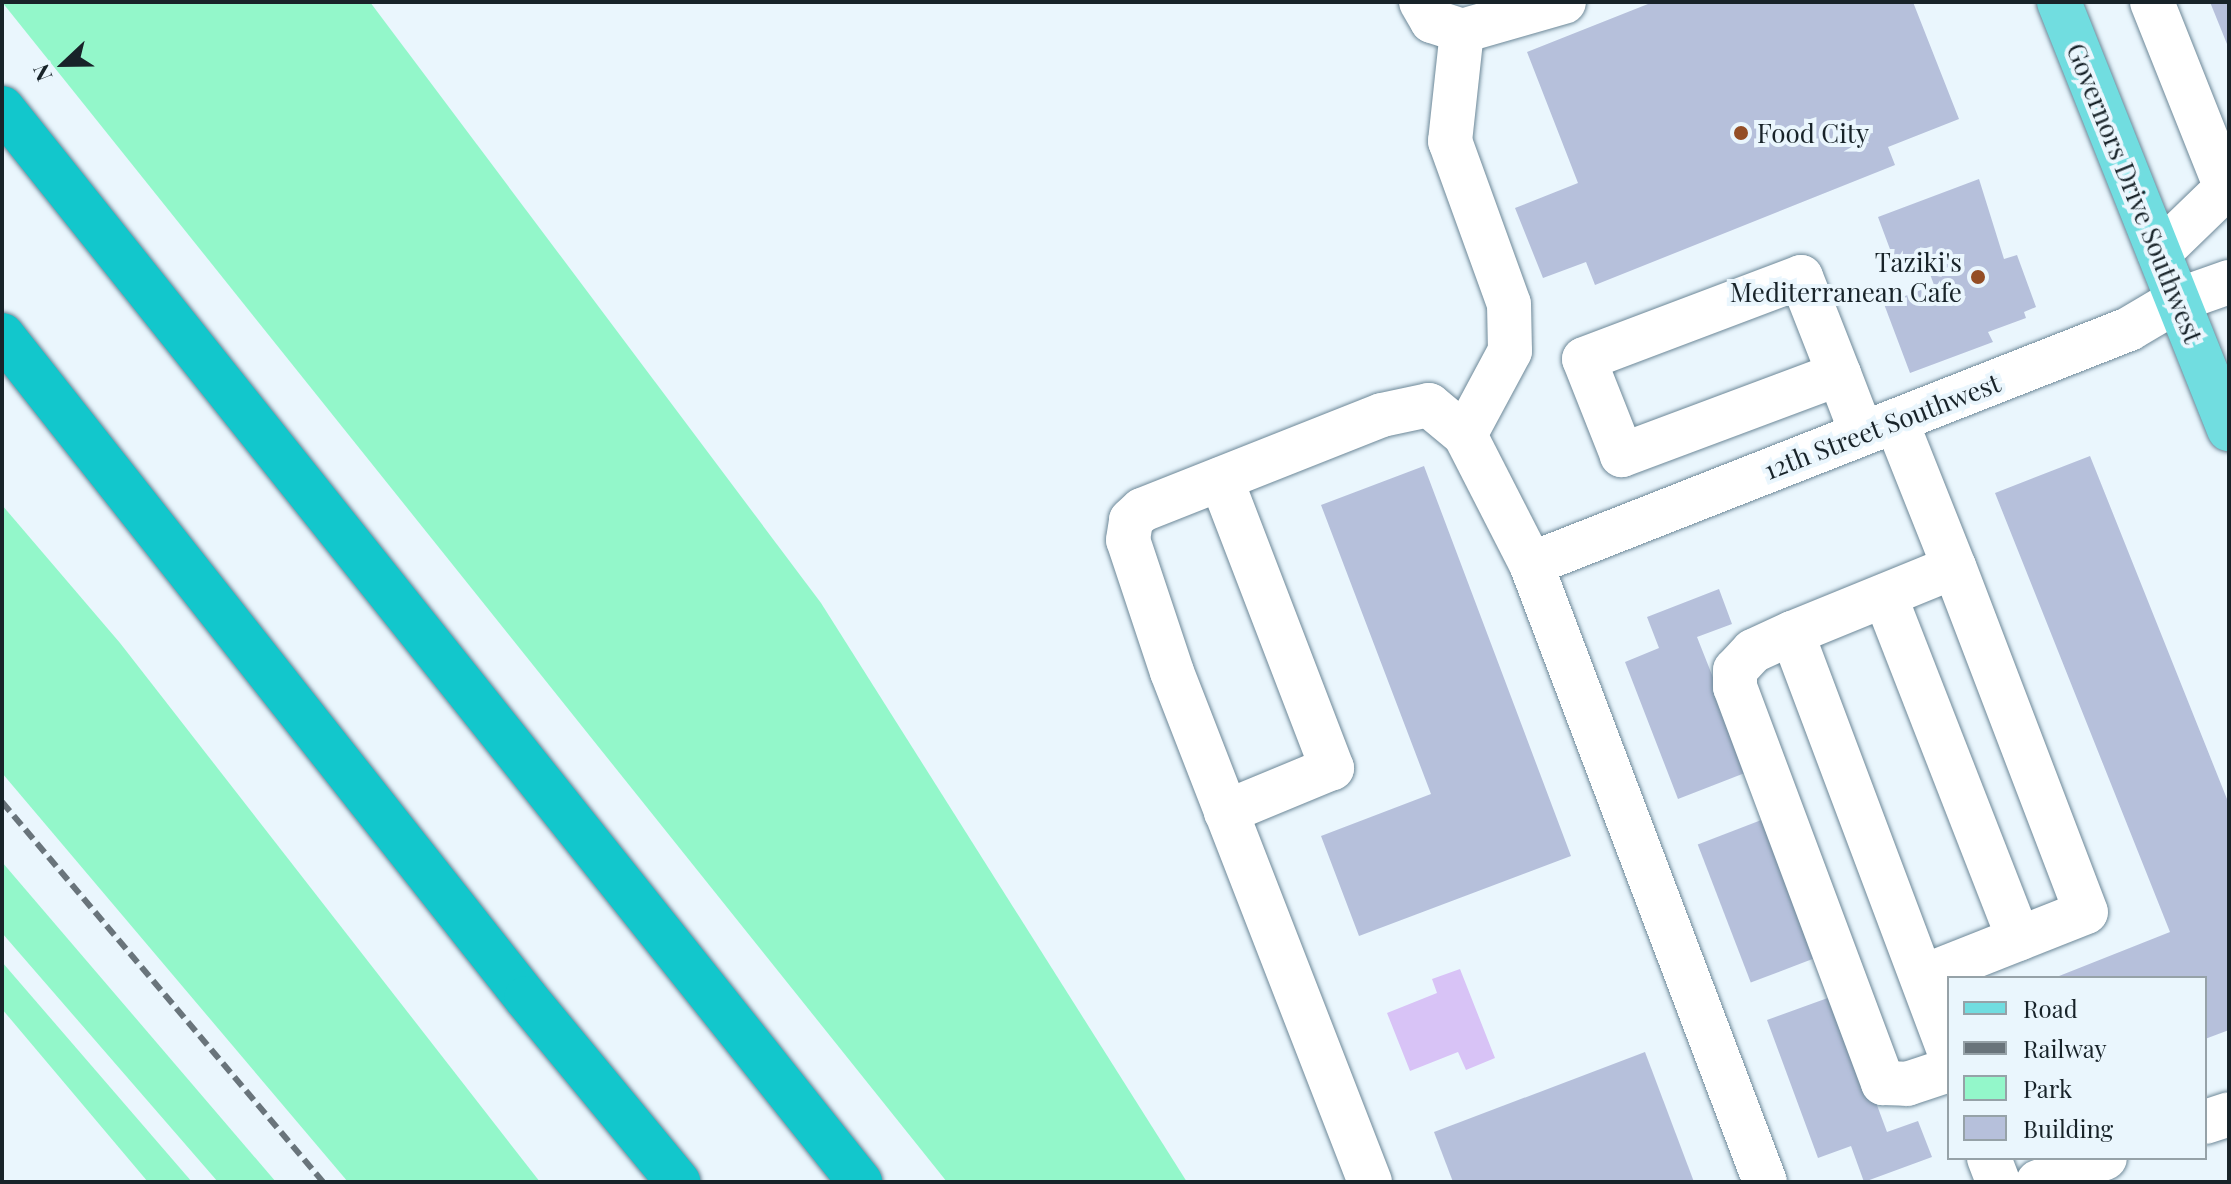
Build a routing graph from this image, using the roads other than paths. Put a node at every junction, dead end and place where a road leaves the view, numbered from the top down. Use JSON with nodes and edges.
{"nodes":[{"id":1,"x":1421,"y":2,"type":"edge"},
{"id":2,"x":1564,"y":2,"type":"edge"},
{"id":3,"x":2059,"y":2,"type":"edge"},
{"id":4,"x":2152,"y":2,"type":"edge"},
{"id":5,"x":1462,"y":31,"type":"junction"},
{"id":6,"x":2,"y":108,"type":"edge"},
{"id":7,"x":2159,"y":253,"type":"junction"},
{"id":8,"x":2229,"y":282,"type":"edge"},
{"id":9,"x":2178,"y":300,"type":"junction"},
{"id":10,"x":2,"y":335,"type":"edge"},
{"id":11,"x":1839,"y":374,"type":"junction"},
{"id":12,"x":1879,"y":427,"type":"junction"},
{"id":13,"x":2229,"y":429,"type":"edge"},
{"id":14,"x":1465,"y":435,"type":"junction"},
{"id":15,"x":1221,"y":479,"type":"junction"},
{"id":16,"x":1531,"y":564,"type":"junction"},
{"id":17,"x":1954,"y":567,"type":"junction"},
{"id":18,"x":1885,"y":596,"type":"junction"},
{"id":19,"x":1792,"y":633,"type":"junction"},
{"id":20,"x":1226,"y":812,"type":"junction"},
{"id":21,"x":2019,"y":939,"type":"junction"},
{"id":22,"x":1922,"y":977,"type":"junction"},
{"id":23,"x":1947,"y":1046,"type":"edge"},
{"id":24,"x":1947,"y":1071,"type":"edge"},
{"id":25,"x":2229,"y":1114,"type":"edge"},
{"id":26,"x":2207,"y":1121,"type":"edge"},
{"id":27,"x":1990,"y":1160,"type":"edge"},
{"id":28,"x":2099,"y":1160,"type":"edge"},
{"id":29,"x":678,"y":1182,"type":"edge"},
{"id":30,"x":860,"y":1182,"type":"edge"},
{"id":31,"x":1370,"y":1182,"type":"edge"},
{"id":32,"x":1765,"y":1182,"type":"edge"},
{"id":33,"x":1998,"y":1182,"type":"edge"},
{"id":34,"x":2038,"y":1182,"type":"edge"}],
"edges":[{"from":1,"to":5,"type":"street"},
{"from":2,"to":5,"type":"street"},
{"from":3,"to":7,"type":"main road","name":"Governors Drive Southwest"},
{"from":4,"to":7,"type":"street"},
{"from":5,"to":14,"type":"street"},
{"from":6,"to":30,"type":"highway"},
{"from":7,"to":9,"type":"main road","name":"Governors Drive Southwest"},
{"from":8,"to":9,"type":"street","name":"12th Street Southwest"},
{"from":9,"to":12,"type":"street","name":"12th Street Southwest"},
{"from":9,"to":13,"type":"main road","name":"Governors Drive Southwest"},
{"from":10,"to":29,"type":"highway"},
{"from":11,"to":11,"type":"street"},
{"from":11,"to":12,"type":"street"},
{"from":12,"to":16,"type":"street","name":"12th Street Southwest"},
{"from":12,"to":17,"type":"street"},
{"from":14,"to":15,"type":"street"},
{"from":14,"to":16,"type":"street"},
{"from":15,"to":20,"type":"street"},
{"from":15,"to":20,"type":"street"},
{"from":16,"to":32,"type":"street"},
{"from":17,"to":18,"type":"street"},
{"from":17,"to":21,"type":"street"},
{"from":18,"to":19,"type":"street"},
{"from":18,"to":21,"type":"street"},
{"from":19,"to":22,"type":"street"},
{"from":19,"to":24,"type":"street"},
{"from":20,"to":31,"type":"street"},
{"from":21,"to":22,"type":"street"},
{"from":22,"to":23,"type":"street"},
{"from":25,"to":26,"type":"street"},
{"from":27,"to":33,"type":"street"},
{"from":28,"to":34,"type":"street"}]}
